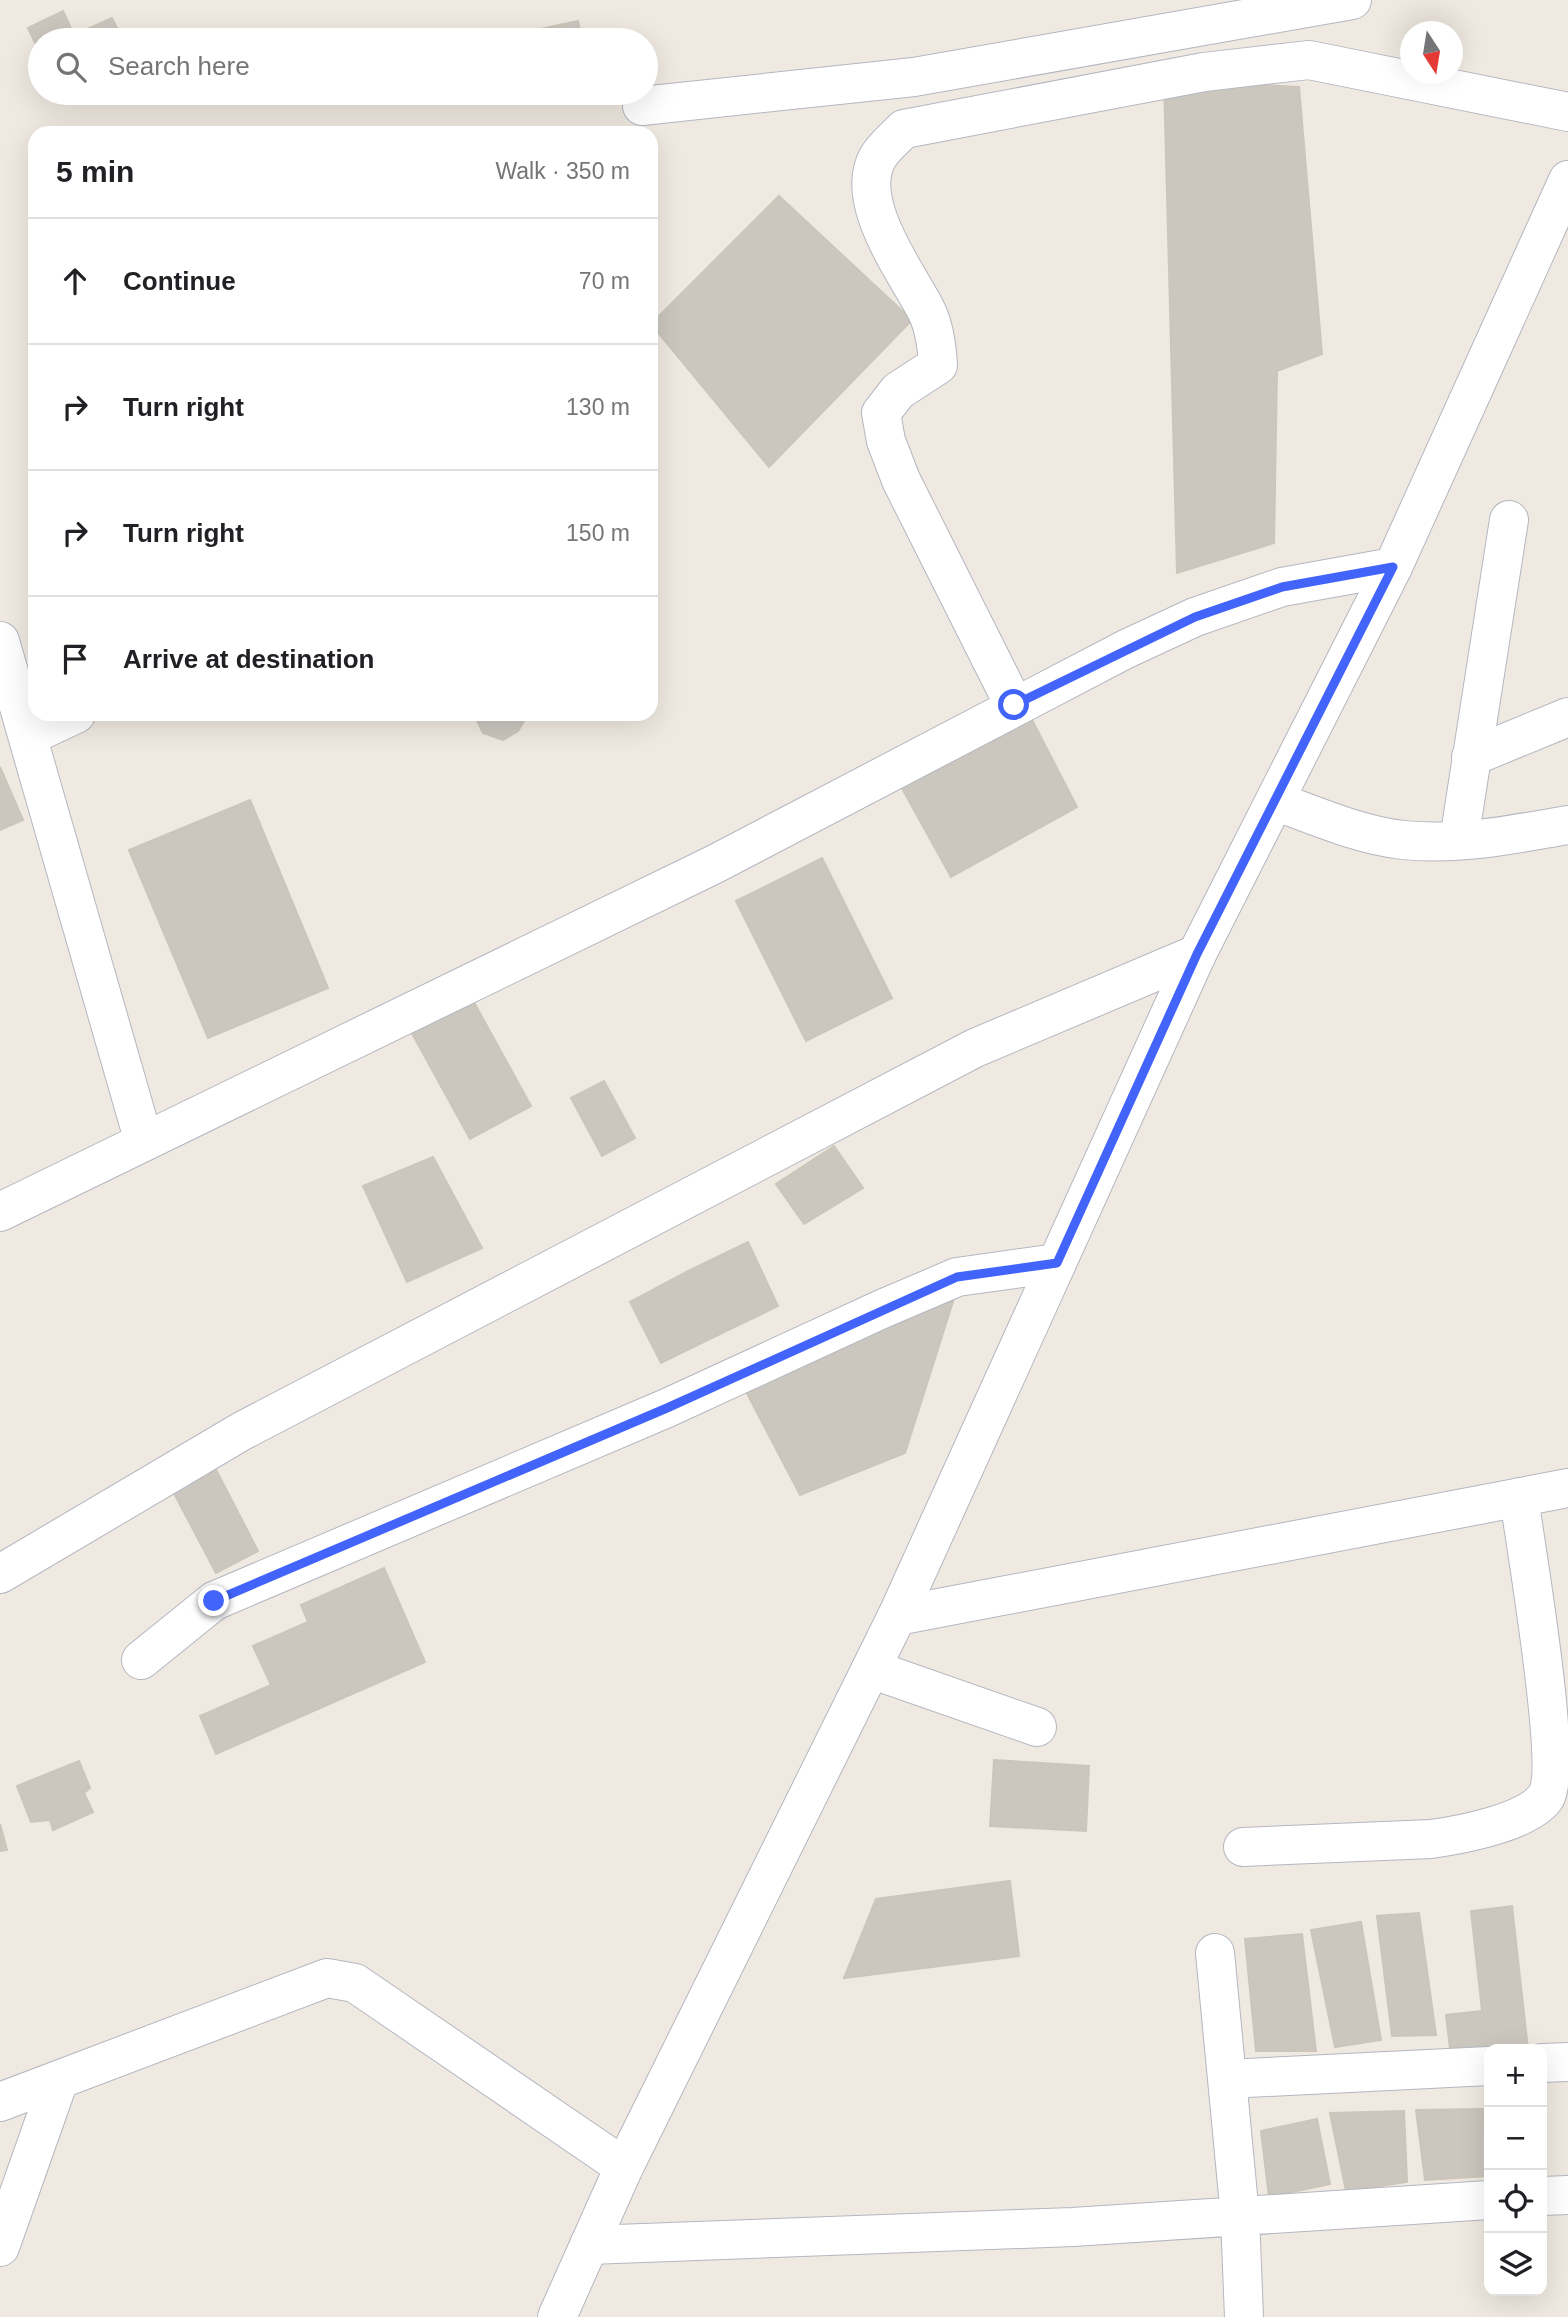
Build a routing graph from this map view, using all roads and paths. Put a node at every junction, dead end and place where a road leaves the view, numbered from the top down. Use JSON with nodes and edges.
{"nodes":[{"id":1,"x":1352,"y":0,"type":"edge"},
{"id":2,"x":658,"y":104,"type":"edge"},
{"id":3,"x":651,"y":105,"type":"edge"},
{"id":4,"x":642,"y":106,"type":"dead end"},
{"id":5,"x":1568,"y":112,"type":"edge"},
{"id":6,"x":1567,"y":183,"type":"edge"},
{"id":7,"x":1509,"y":520,"type":"dead end"},
{"id":8,"x":1393,"y":567,"type":"junction"},
{"id":9,"x":2,"y":652,"type":"edge"},
{"id":10,"x":1014,"y":705,"type":"junction"},
{"id":11,"x":1568,"y":717,"type":"edge"},
{"id":12,"x":62,"y":721,"type":"edge"},
{"id":13,"x":29,"y":737,"type":"junction"},
{"id":14,"x":1471,"y":757,"type":"junction"},
{"id":15,"x":1275,"y":801,"type":"junction"},
{"id":16,"x":1568,"y":825,"type":"edge"},
{"id":17,"x":1458,"y":840,"type":"junction"},
{"id":18,"x":1197,"y":954,"type":"junction"},
{"id":19,"x":144,"y":1142,"type":"junction"},
{"id":20,"x":0,"y":1212,"type":"edge"},
{"id":21,"x":1057,"y":1263,"type":"junction"},
{"id":22,"x":1568,"y":1488,"type":"edge"},
{"id":23,"x":1519,"y":1497,"type":"junction"},
{"id":24,"x":0,"y":1574,"type":"edge"},
{"id":25,"x":897,"y":1616,"type":"junction"},
{"id":26,"x":141,"y":1660,"type":"dead end"},
{"id":27,"x":870,"y":1669,"type":"junction"},
{"id":28,"x":1037,"y":1727,"type":"dead end"},
{"id":29,"x":1244,"y":1847,"type":"dead end"},
{"id":30,"x":1215,"y":1953,"type":"dead end"},
{"id":31,"x":1568,"y":2062,"type":"edge"},
{"id":32,"x":1547,"y":2063,"type":"edge"},
{"id":33,"x":1484,"y":2066,"type":"edge"},
{"id":34,"x":1227,"y":2079,"type":"junction"},
{"id":35,"x":59,"y":2080,"type":"junction"},
{"id":36,"x":0,"y":2102,"type":"edge"},
{"id":37,"x":624,"y":2167,"type":"junction"},
{"id":38,"x":1568,"y":2194,"type":"edge"},
{"id":39,"x":1547,"y":2196,"type":"edge"},
{"id":40,"x":1484,"y":2200,"type":"edge"},
{"id":41,"x":1240,"y":2216,"type":"junction"},
{"id":42,"x":589,"y":2245,"type":"junction"},
{"id":43,"x":0,"y":2247,"type":"edge"},
{"id":44,"x":557,"y":2317,"type":"edge"},
{"id":45,"x":1244,"y":2317,"type":"edge"}],
"edges":[{"from":1,"to":2,"type":"street"},
{"from":3,"to":4,"type":"street"},
{"from":5,"to":10,"type":"street"},
{"from":6,"to":8,"type":"street"},
{"from":7,"to":14,"type":"street"},
{"from":8,"to":10,"type":"street"},
{"from":8,"to":15,"type":"street"},
{"from":9,"to":13,"type":"street"},
{"from":10,"to":19,"type":"street"},
{"from":11,"to":14,"type":"street"},
{"from":12,"to":13,"type":"street"},
{"from":13,"to":19,"type":"street"},
{"from":14,"to":17,"type":"street"},
{"from":15,"to":17,"type":"street"},
{"from":15,"to":18,"type":"street"},
{"from":16,"to":17,"type":"street"},
{"from":18,"to":21,"type":"street"},
{"from":18,"to":24,"type":"street"},
{"from":19,"to":20,"type":"street"},
{"from":21,"to":25,"type":"street"},
{"from":21,"to":26,"type":"street"},
{"from":22,"to":23,"type":"street"},
{"from":23,"to":25,"type":"street"},
{"from":23,"to":29,"type":"street"},
{"from":25,"to":27,"type":"street"},
{"from":27,"to":28,"type":"street"},
{"from":27,"to":37,"type":"street"},
{"from":30,"to":34,"type":"street"},
{"from":31,"to":32,"type":"street"},
{"from":33,"to":34,"type":"street"},
{"from":34,"to":41,"type":"street"},
{"from":35,"to":36,"type":"street"},
{"from":35,"to":37,"type":"street"},
{"from":35,"to":43,"type":"street"},
{"from":37,"to":42,"type":"street"},
{"from":38,"to":39,"type":"street"},
{"from":40,"to":41,"type":"street"},
{"from":41,"to":42,"type":"street"},
{"from":41,"to":45,"type":"street"},
{"from":42,"to":44,"type":"street"}]}
